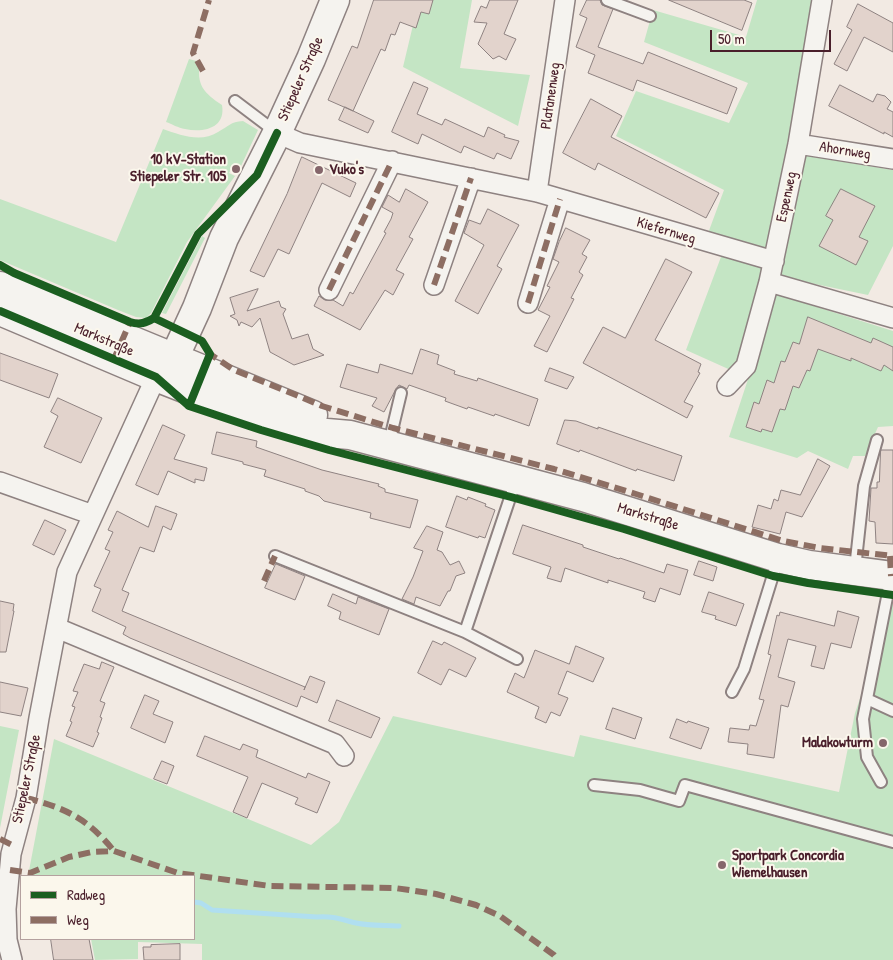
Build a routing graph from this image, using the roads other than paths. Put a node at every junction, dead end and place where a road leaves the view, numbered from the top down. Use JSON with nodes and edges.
{"nodes":[{"id":1,"x":335,"y":0,"type":"edge"},
{"id":2,"x":565,"y":0,"type":"edge"},
{"id":3,"x":607,"y":0,"type":"edge"},
{"id":4,"x":822,"y":0,"type":"edge"},
{"id":5,"x":650,"y":16,"type":"dead end"},
{"id":6,"x":235,"y":101,"type":"dead end"},
{"id":7,"x":277,"y":133,"type":"junction"},
{"id":8,"x":798,"y":144,"type":"junction"},
{"id":9,"x":893,"y":159,"type":"edge"},
{"id":10,"x":392,"y":161,"type":"junction"},
{"id":11,"x":471,"y":178,"type":"junction"},
{"id":12,"x":537,"y":192,"type":"junction"},
{"id":13,"x":560,"y":199,"type":"junction"},
{"id":14,"x":774,"y":261,"type":"junction"},
{"id":15,"x":769,"y":282,"type":"junction"},
{"id":16,"x":434,"y":285,"type":"dead end"},
{"id":17,"x":0,"y":286,"type":"edge"},
{"id":18,"x":329,"y":290,"type":"dead end"},
{"id":19,"x":528,"y":303,"type":"dead end"},
{"id":20,"x":0,"y":311,"type":"edge"},
{"id":21,"x":893,"y":318,"type":"edge"},
{"id":22,"x":165,"y":354,"type":"junction"},
{"id":23,"x":156,"y":377,"type":"junction"},
{"id":24,"x":727,"y":386,"type":"dead end"},
{"id":25,"x":401,"y":393,"type":"dead end"},
{"id":26,"x":350,"y":436,"type":"junction"},
{"id":27,"x":877,"y":440,"type":"dead end"},
{"id":28,"x":388,"y":446,"type":"junction"},
{"id":29,"x":517,"y":479,"type":"junction"},
{"id":30,"x":0,"y":482,"type":"edge"},
{"id":31,"x":92,"y":515,"type":"junction"},
{"id":32,"x":275,"y":556,"type":"dead end"},
{"id":33,"x":778,"y":558,"type":"junction"},
{"id":34,"x":855,"y":572,"type":"junction"},
{"id":35,"x":892,"y":576,"type":"edge"},
{"id":36,"x":57,"y":628,"type":"junction"},
{"id":37,"x":466,"y":632,"type":"junction"},
{"id":38,"x":517,"y":659,"type":"dead end"},
{"id":39,"x":732,"y":692,"type":"dead end"},
{"id":40,"x":867,"y":699,"type":"junction"},
{"id":41,"x":893,"y":711,"type":"edge"},
{"id":42,"x":344,"y":756,"type":"dead end"},
{"id":43,"x":881,"y":782,"type":"dead end"},
{"id":44,"x":594,"y":784,"type":"dead end"},
{"id":45,"x":893,"y":842,"type":"edge"},
{"id":46,"x":4,"y":941,"type":"edge"},
{"id":47,"x":12,"y":960,"type":"edge"}],
"edges":[{"from":1,"to":7,"type":"main road","name":"Stiepeler Straße"},
{"from":2,"to":12,"type":"street","name":"Platanenweg"},
{"from":3,"to":5,"type":"lane"},
{"from":4,"to":8,"type":"street","name":"Espenweg"},
{"from":6,"to":7,"type":"lane"},
{"from":7,"to":10,"type":"street","name":"Kiefernweg"},
{"from":7,"to":22,"type":"main road","name":"Stiepeler Straße"},
{"from":8,"to":9,"type":"street","name":"Ahornweg"},
{"from":8,"to":14,"type":"street","name":"Espenweg"},
{"from":10,"to":11,"type":"street","name":"Kiefernweg"},
{"from":10,"to":18,"type":"street"},
{"from":11,"to":12,"type":"street","name":"Kiefernweg"},
{"from":11,"to":16,"type":"street"},
{"from":12,"to":13,"type":"street","name":"Kiefernweg"},
{"from":13,"to":14,"type":"street","name":"Kiefernweg"},
{"from":13,"to":19,"type":"street"},
{"from":14,"to":15,"type":"street","name":"Espenweg"},
{"from":15,"to":21,"type":"street"},
{"from":15,"to":24,"type":"street","name":"Espenweg"},
{"from":17,"to":22,"type":"main road","name":"Markstraße"},
{"from":20,"to":23,"type":"main road","name":"Markstraße"},
{"from":22,"to":23,"type":"main road","name":"Stiepeler Straße"},
{"from":22,"to":26,"type":"main road","name":"Markstraße"},
{"from":23,"to":26,"type":"main road","name":"Markstraße"},
{"from":23,"to":31,"type":"street","name":"Stiepeler Straße"},
{"from":25,"to":28,"type":"lane"},
{"from":26,"to":28,"type":"main road","name":"Markstraße"},
{"from":27,"to":34,"type":"lane"},
{"from":28,"to":29,"type":"main road","name":"Markstraße"},
{"from":29,"to":33,"type":"main road","name":"Markstraße"},
{"from":29,"to":37,"type":"lane"},
{"from":30,"to":31,"type":"street"},
{"from":31,"to":36,"type":"street","name":"Stiepeler Straße"},
{"from":32,"to":37,"type":"lane"},
{"from":33,"to":34,"type":"main road","name":"Markstraße"},
{"from":33,"to":39,"type":"lane"},
{"from":34,"to":35,"type":"main road","name":"Markstraße"},
{"from":35,"to":40,"type":"lane"},
{"from":36,"to":42,"type":"street"},
{"from":36,"to":46,"type":"street","name":"Stiepeler Straße"},
{"from":37,"to":38,"type":"lane"},
{"from":40,"to":41,"type":"lane"},
{"from":40,"to":43,"type":"lane"},
{"from":44,"to":45,"type":"lane"},
{"from":46,"to":47,"type":"street","name":"Stiepeler Straße"}]}
